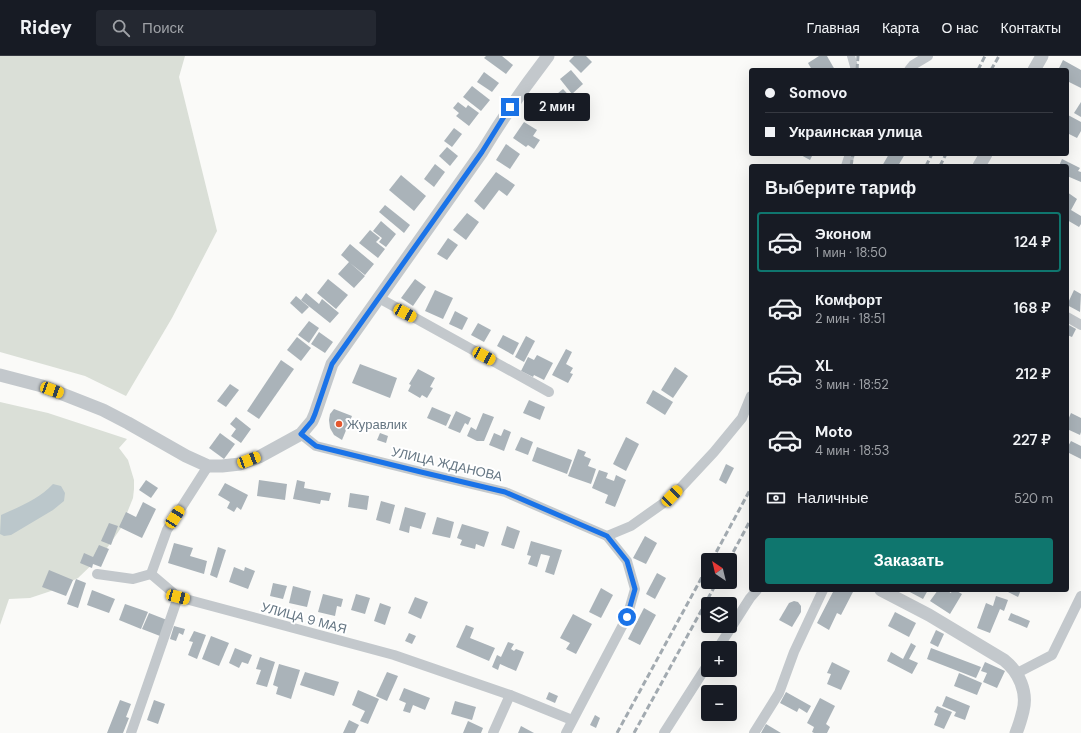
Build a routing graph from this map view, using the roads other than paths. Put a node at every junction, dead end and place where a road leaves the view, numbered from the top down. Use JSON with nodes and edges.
{"nodes":[{"id":1,"x":548,"y":56,"type":"edge"},
{"id":2,"x":852,"y":56,"type":"edge"},
{"id":3,"x":1042,"y":56,"type":"edge"},
{"id":4,"x":924,"y":57,"type":"edge"},
{"id":5,"x":855,"y":68,"type":"edge"},
{"id":6,"x":911,"y":68,"type":"edge"},
{"id":7,"x":1035,"y":68,"type":"edge"},
{"id":8,"x":379,"y":298,"type":"junction"},
{"id":9,"x":1069,"y":318,"type":"edge"},
{"id":10,"x":1081,"y":325,"type":"edge"},
{"id":11,"x":0,"y":375,"type":"edge"},
{"id":12,"x":549,"y":392,"type":"dead end"},
{"id":13,"x":749,"y":401,"type":"edge"},
{"id":14,"x":301,"y":434,"type":"junction"},
{"id":15,"x":208,"y":466,"type":"junction"},
{"id":16,"x":607,"y":536,"type":"junction"},
{"id":17,"x":97,"y":574,"type":"dead end"},
{"id":18,"x":151,"y":574,"type":"junction"},
{"id":19,"x":755,"y":592,"type":"edge"},
{"id":20,"x":822,"y":592,"type":"edge"},
{"id":21,"x":885,"y":592,"type":"edge"},
{"id":22,"x":1081,"y":596,"type":"edge"},
{"id":23,"x":178,"y":597,"type":"junction"},
{"id":24,"x":722,"y":641,"type":"edge"},
{"id":25,"x":1017,"y":673,"type":"junction"},
{"id":26,"x":701,"y":675,"type":"edge"},
{"id":27,"x":510,"y":695,"type":"junction"},
{"id":28,"x":572,"y":720,"type":"junction"},
{"id":29,"x":131,"y":733,"type":"edge"},
{"id":30,"x":493,"y":733,"type":"edge"},
{"id":31,"x":566,"y":733,"type":"edge"},
{"id":32,"x":664,"y":733,"type":"edge"},
{"id":33,"x":754,"y":733,"type":"edge"},
{"id":34,"x":1016,"y":733,"type":"edge"}],
"edges":[{"from":1,"to":8,"type":"street"},
{"from":2,"to":5,"type":"street"},
{"from":3,"to":7,"type":"street"},
{"from":4,"to":6,"type":"street"},
{"from":8,"to":12,"type":"street"},
{"from":8,"to":14,"type":"street"},
{"from":9,"to":10,"type":"street"},
{"from":11,"to":15,"type":"street"},
{"from":13,"to":16,"type":"street"},
{"from":14,"to":15,"type":"street"},
{"from":14,"to":16,"type":"street","name":"УЛИЦА ЖДАНОВА"},
{"from":15,"to":18,"type":"street"},
{"from":16,"to":28,"type":"street"},
{"from":17,"to":18,"type":"street"},
{"from":18,"to":23,"type":"street","name":"УЛИЦА 9 МАЯ"},
{"from":19,"to":24,"type":"street"},
{"from":20,"to":33,"type":"street"},
{"from":21,"to":25,"type":"street"},
{"from":22,"to":25,"type":"street"},
{"from":23,"to":27,"type":"street","name":"УЛИЦА 9 МАЯ"},
{"from":23,"to":29,"type":"street"},
{"from":25,"to":34,"type":"street"},
{"from":26,"to":32,"type":"street"},
{"from":27,"to":28,"type":"street","name":"УЛИЦА 9 МАЯ"},
{"from":27,"to":30,"type":"street"},
{"from":28,"to":31,"type":"street"}]}
